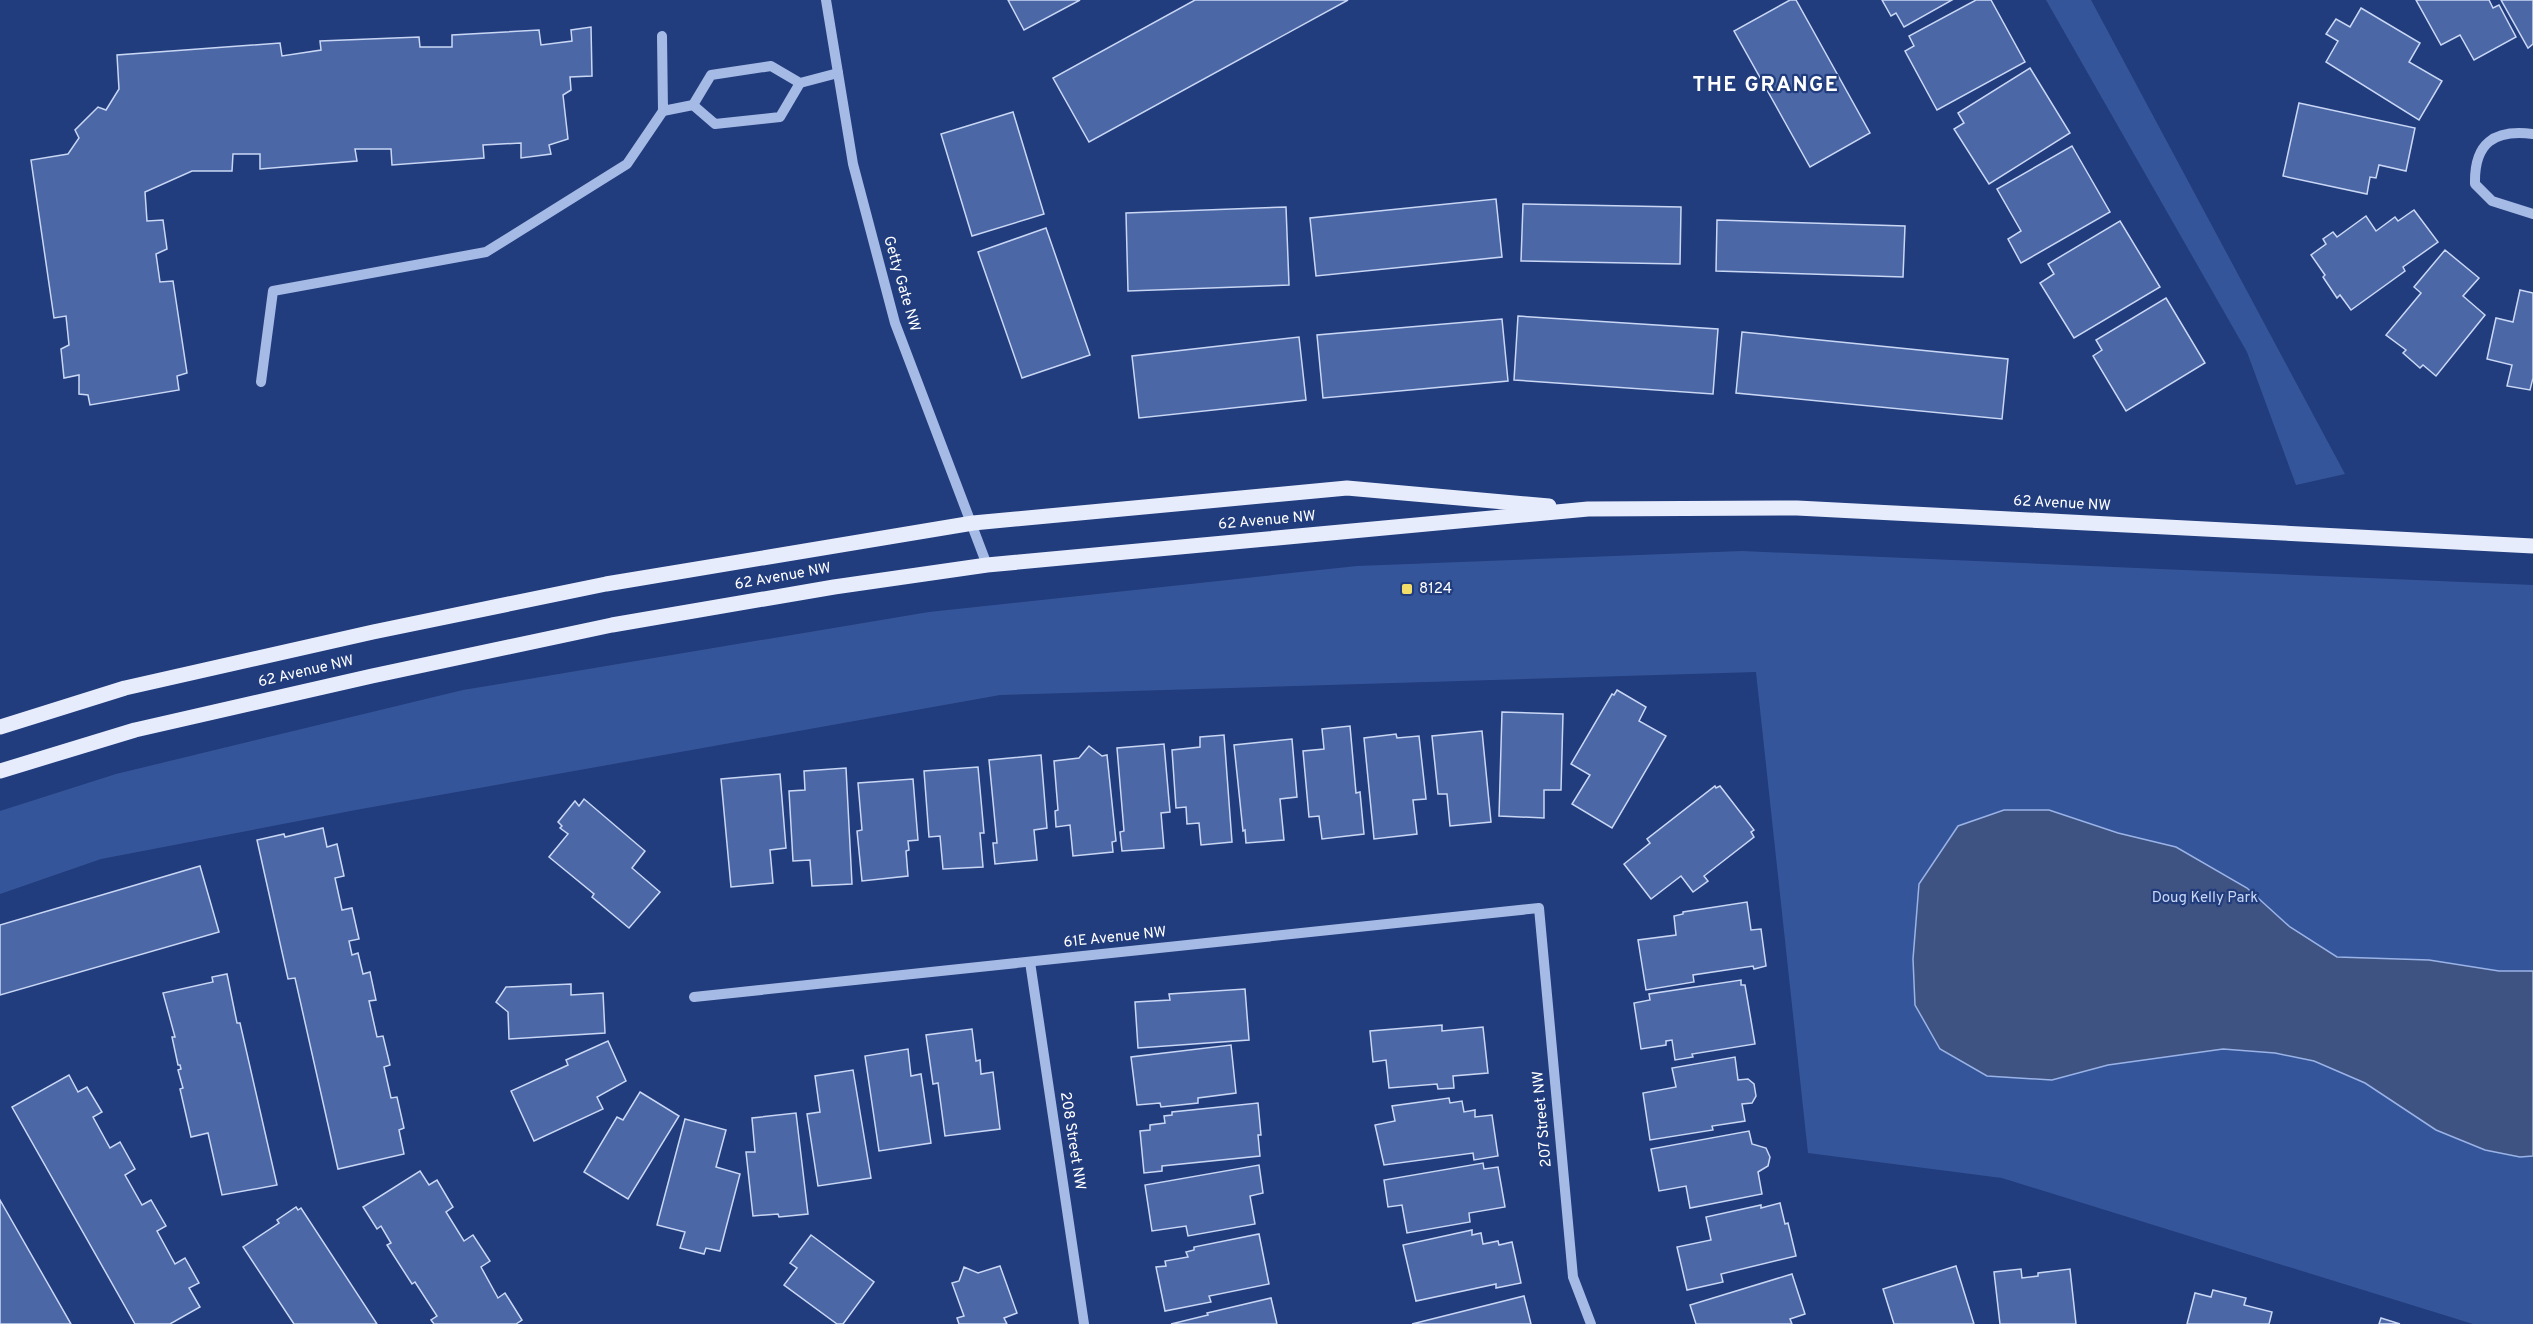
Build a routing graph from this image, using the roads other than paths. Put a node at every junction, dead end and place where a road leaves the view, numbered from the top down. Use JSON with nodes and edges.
{"nodes":[{"id":1,"x":826,"y":0,"type":"edge"},
{"id":2,"x":662,"y":36,"type":"dead end"},
{"id":3,"x":838,"y":73,"type":"junction"},
{"id":4,"x":800,"y":83,"type":"junction"},
{"id":5,"x":693,"y":105,"type":"junction"},
{"id":6,"x":663,"y":111,"type":"junction"},
{"id":7,"x":2533,"y":134,"type":"edge"},
{"id":8,"x":2533,"y":214,"type":"edge"},
{"id":9,"x":261,"y":382,"type":"dead end"},
{"id":10,"x":1588,"y":509,"type":"junction"},
{"id":11,"x":973,"y":523,"type":"junction"},
{"id":12,"x":2533,"y":546,"type":"edge"},
{"id":13,"x":987,"y":565,"type":"junction"},
{"id":14,"x":0,"y":727,"type":"edge"},
{"id":15,"x":0,"y":771,"type":"edge"},
{"id":16,"x":1539,"y":908,"type":"joint"},
{"id":17,"x":1030,"y":962,"type":"junction"},
{"id":18,"x":694,"y":997,"type":"dead end"},
{"id":19,"x":1084,"y":1324,"type":"edge"},
{"id":20,"x":1591,"y":1324,"type":"edge"}],
"edges":[{"from":1,"to":3,"type":"street","name":"Getty Gate NW"},
{"from":2,"to":6,"type":"street"},
{"from":3,"to":4,"type":"street"},
{"from":3,"to":11,"type":"street","name":"Getty Gate NW"},
{"from":4,"to":5,"type":"street"},
{"from":4,"to":5,"type":"street"},
{"from":5,"to":6,"type":"street"},
{"from":6,"to":9,"type":"street"},
{"from":7,"to":8,"type":"street"},
{"from":10,"to":11,"type":"main road","name":"62 Avenue NW"},
{"from":10,"to":12,"type":"main road","name":"62 Avenue NW"},
{"from":10,"to":13,"type":"main road","name":"62 Avenue NW"},
{"from":11,"to":13,"type":"street","name":"Getty Gate NW"},
{"from":11,"to":14,"type":"main road","name":"62 Avenue NW"},
{"from":13,"to":15,"type":"main road","name":"62 Avenue NW"},
{"from":16,"to":17,"type":"street","name":"61E Avenue NW"},
{"from":16,"to":20,"type":"street","name":"207 Street NW"},
{"from":17,"to":18,"type":"street","name":"61E Avenue NW"},
{"from":17,"to":19,"type":"street","name":"208 Street NW"}]}
